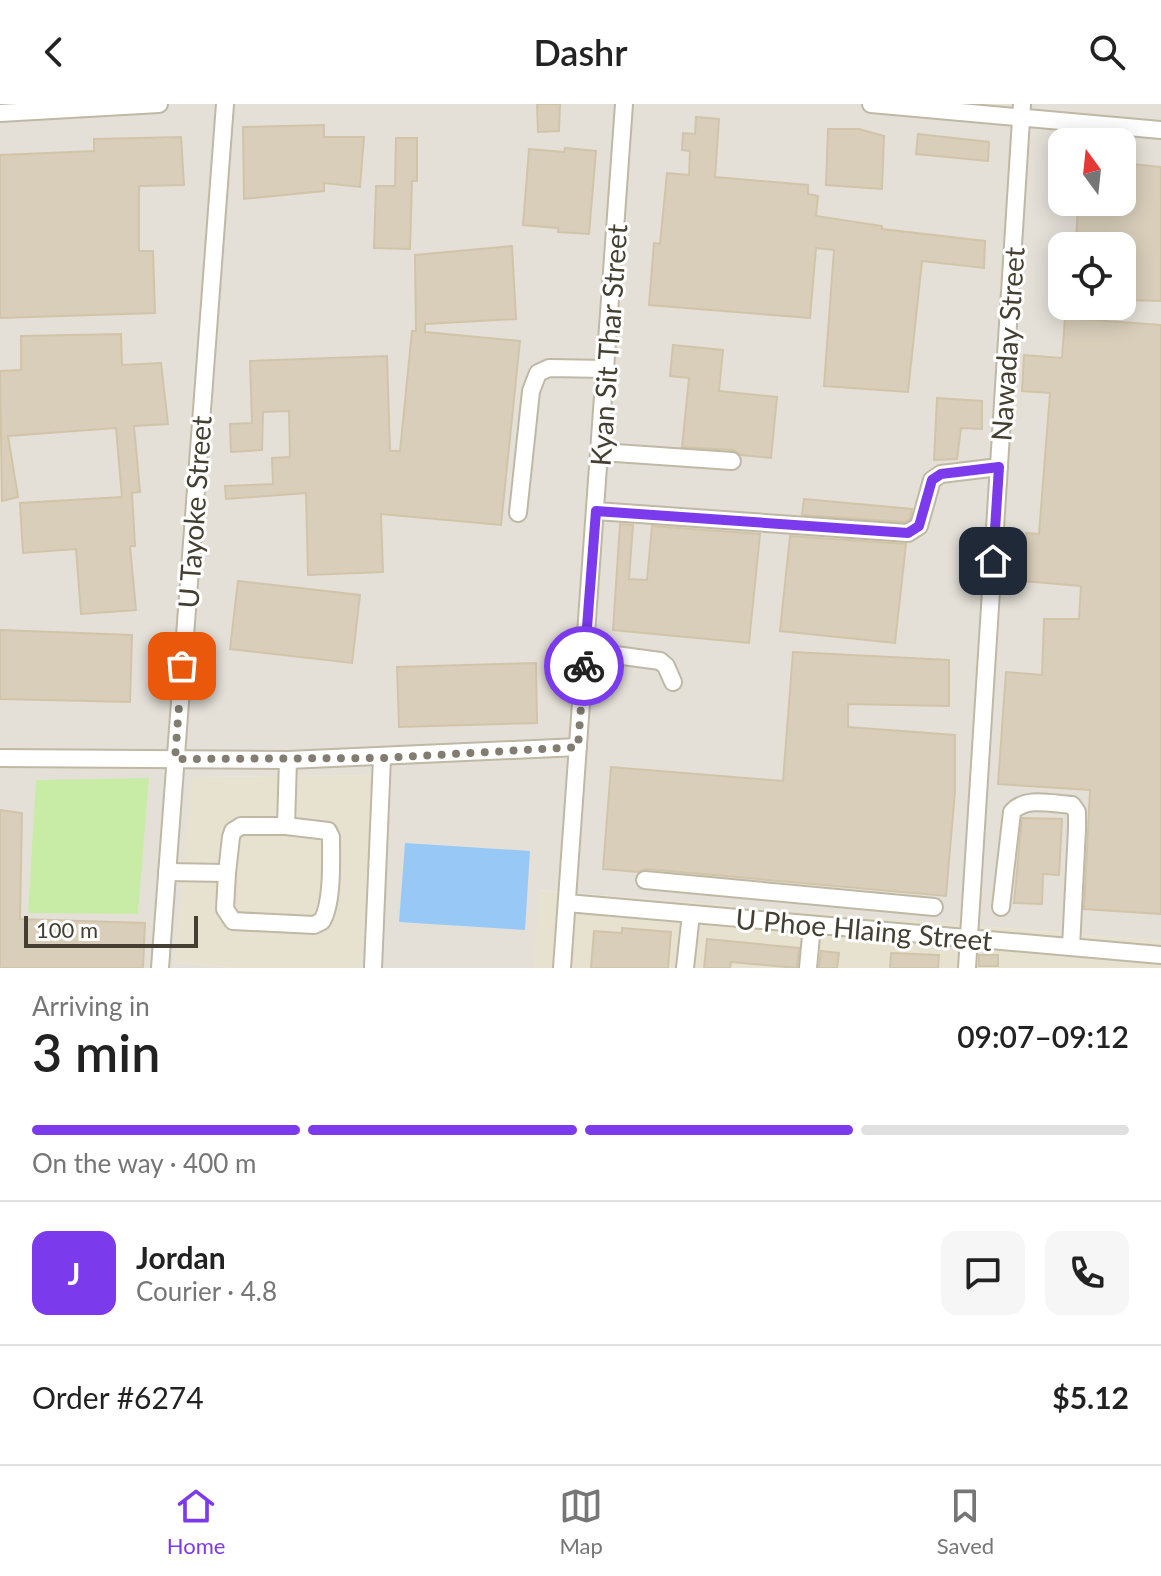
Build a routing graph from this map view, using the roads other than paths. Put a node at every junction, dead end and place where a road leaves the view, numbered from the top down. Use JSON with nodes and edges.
{"nodes":[{"id":1,"x":159,"y":104,"type":"edge"},
{"id":2,"x":225,"y":104,"type":"edge"},
{"id":3,"x":624,"y":104,"type":"edge"},
{"id":4,"x":871,"y":104,"type":"edge"},
{"id":5,"x":1021,"y":111,"type":"edge"},
{"id":6,"x":0,"y":113,"type":"edge"},
{"id":7,"x":1161,"y":130,"type":"edge"},
{"id":8,"x":607,"y":369,"type":"junction"},
{"id":9,"x":601,"y":452,"type":"junction"},
{"id":10,"x":732,"y":461,"type":"dead end"},
{"id":11,"x":999,"y":467,"type":"junction"},
{"id":12,"x":596,"y":511,"type":"junction"},
{"id":13,"x":518,"y":513,"type":"dead end"},
{"id":14,"x":586,"y":651,"type":"junction"},
{"id":15,"x":673,"y":682,"type":"dead end"},
{"id":16,"x":578,"y":747,"type":"junction"},
{"id":17,"x":0,"y":758,"type":"edge"},
{"id":18,"x":382,"y":758,"type":"junction"},
{"id":19,"x":175,"y":759,"type":"junction"},
{"id":20,"x":288,"y":760,"type":"junction"},
{"id":21,"x":286,"y":826,"type":"junction"},
{"id":22,"x":167,"y":872,"type":"junction"},
{"id":23,"x":227,"y":873,"type":"junction"},
{"id":24,"x":645,"y":880,"type":"dead end"},
{"id":25,"x":775,"y":894,"type":"junction"},
{"id":26,"x":567,"y":903,"type":"junction"},
{"id":27,"x":934,"y":907,"type":"dead end"},
{"id":28,"x":1001,"y":907,"type":"dead end"},
{"id":29,"x":691,"y":914,"type":"junction"},
{"id":30,"x":771,"y":921,"type":"junction"},
{"id":31,"x":812,"y":925,"type":"junction"},
{"id":32,"x":969,"y":939,"type":"junction"},
{"id":33,"x":1071,"y":947,"type":"junction"},
{"id":34,"x":1161,"y":955,"type":"edge"},
{"id":35,"x":166,"y":968,"type":"edge"},
{"id":36,"x":373,"y":968,"type":"edge"},
{"id":37,"x":562,"y":968,"type":"edge"},
{"id":38,"x":685,"y":968,"type":"edge"},
{"id":39,"x":808,"y":968,"type":"edge"},
{"id":40,"x":967,"y":968,"type":"edge"}],
"edges":[{"from":1,"to":6,"type":"street"},
{"from":2,"to":19,"type":"street","name":"U Tayoke Street"},
{"from":3,"to":8,"type":"street","name":"Kyan Sit Thar Street"},
{"from":4,"to":5,"type":"street"},
{"from":5,"to":7,"type":"street"},
{"from":5,"to":11,"type":"street","name":"Nawaday Street"},
{"from":8,"to":9,"type":"street","name":"Kyan Sit Thar Street"},
{"from":8,"to":13,"type":"street"},
{"from":9,"to":10,"type":"street"},
{"from":9,"to":12,"type":"street","name":"Kyan Sit Thar Street"},
{"from":11,"to":12,"type":"street"},
{"from":11,"to":32,"type":"street","name":"Nawaday Street"},
{"from":12,"to":14,"type":"street","name":"Kyan Sit Thar Street"},
{"from":14,"to":15,"type":"street"},
{"from":14,"to":16,"type":"street","name":"Kyan Sit Thar Street"},
{"from":16,"to":18,"type":"street"},
{"from":16,"to":26,"type":"street","name":"Kyan Sit Thar Street"},
{"from":17,"to":19,"type":"street"},
{"from":18,"to":20,"type":"street"},
{"from":18,"to":36,"type":"street"},
{"from":19,"to":20,"type":"street"},
{"from":19,"to":22,"type":"street","name":"U Tayoke Street"},
{"from":20,"to":21,"type":"street"},
{"from":21,"to":23,"type":"street"},
{"from":21,"to":23,"type":"street"},
{"from":22,"to":23,"type":"street"},
{"from":22,"to":35,"type":"street","name":"U Tayoke Street"},
{"from":24,"to":25,"type":"street"},
{"from":25,"to":27,"type":"street"},
{"from":25,"to":30,"type":"street"},
{"from":26,"to":29,"type":"street","name":"U Phoe Hlaing Street"},
{"from":26,"to":37,"type":"street","name":"Kyan Sit Thar Street"},
{"from":28,"to":33,"type":"street"},
{"from":29,"to":30,"type":"street","name":"U Phoe Hlaing Street"},
{"from":29,"to":38,"type":"street"},
{"from":30,"to":31,"type":"street","name":"U Phoe Hlaing Street"},
{"from":31,"to":32,"type":"street","name":"U Phoe Hlaing Street"},
{"from":31,"to":39,"type":"street"},
{"from":32,"to":33,"type":"street","name":"U Phoe Hlaing Street"},
{"from":32,"to":40,"type":"street","name":"Nawaday Street"},
{"from":33,"to":34,"type":"street","name":"U Phoe Hlaing Street"}]}
